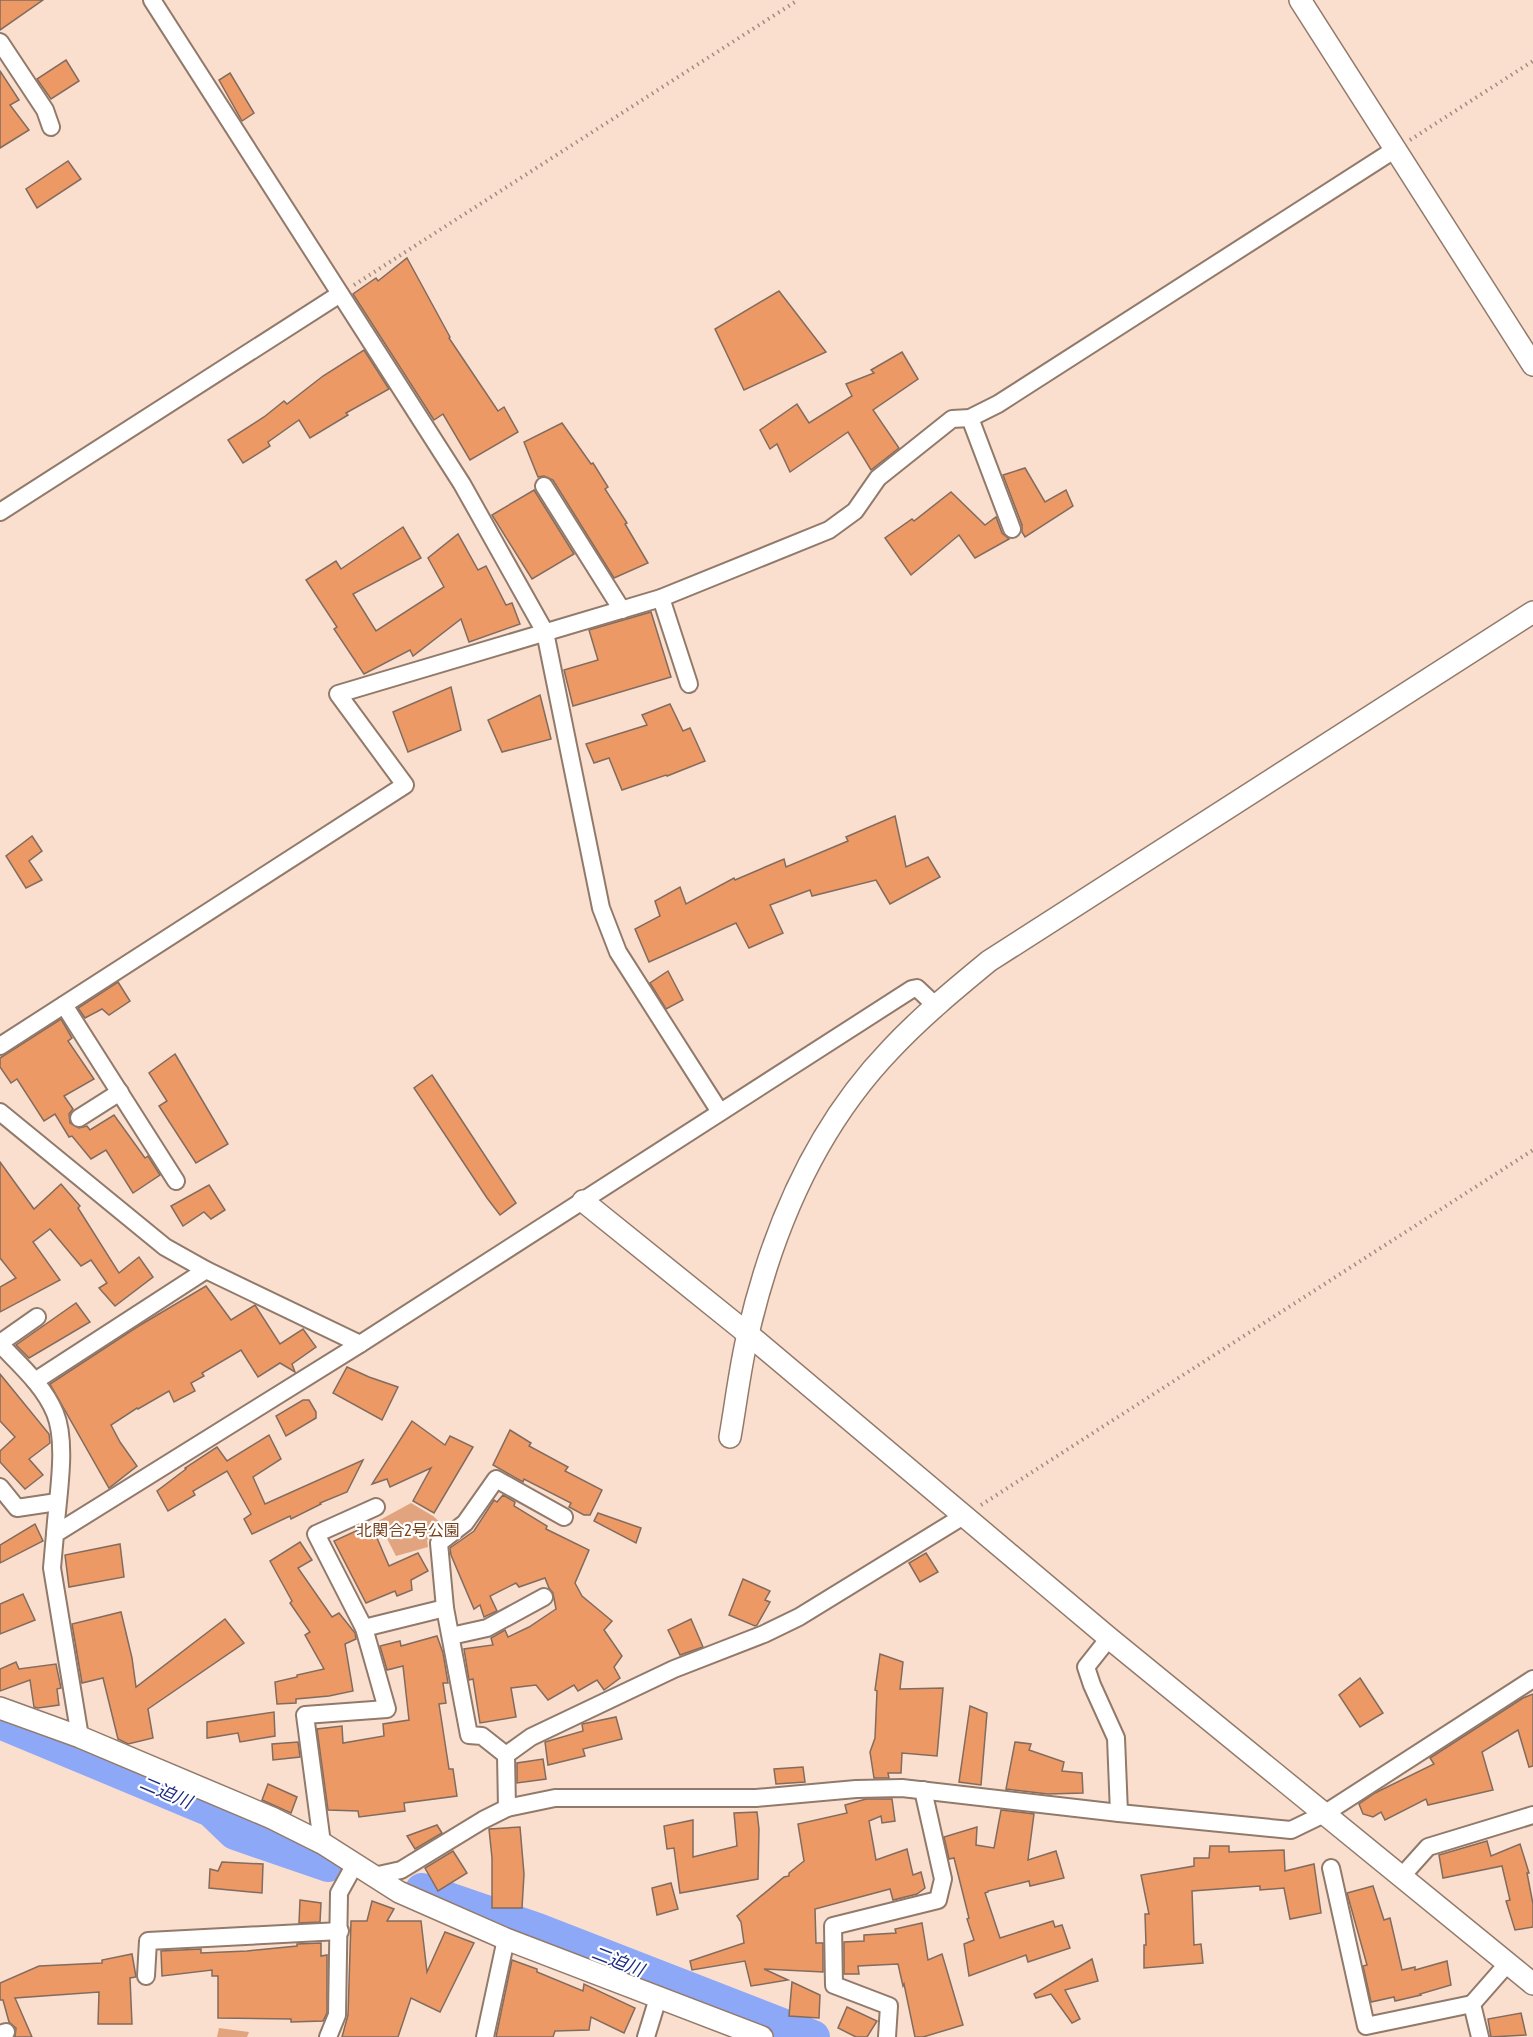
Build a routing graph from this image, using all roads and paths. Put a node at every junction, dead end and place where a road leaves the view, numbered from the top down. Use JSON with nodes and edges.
{"nodes":[{"id":1,"x":152,"y":0,"type":"edge"},
{"id":2,"x":798,"y":0,"type":"edge"},
{"id":3,"x":1300,"y":0,"type":"edge"},
{"id":4,"x":0,"y":42,"type":"edge"},
{"id":5,"x":1533,"y":61,"type":"edge"},
{"id":6,"x":51,"y":127,"type":"dead end"},
{"id":7,"x":1395,"y":150,"type":"junction"},
{"id":8,"x":340,"y":294,"type":"junction"},
{"id":9,"x":1533,"y":365,"type":"edge"},
{"id":10,"x":970,"y":418,"type":"junction"},
{"id":11,"x":544,"y":486,"type":"dead end"},
{"id":12,"x":0,"y":512,"type":"edge"},
{"id":13,"x":1012,"y":529,"type":"dead end"},
{"id":14,"x":661,"y":598,"type":"junction"},
{"id":15,"x":622,"y":610,"type":"junction"},
{"id":16,"x":1533,"y":612,"type":"edge"},
{"id":17,"x":544,"y":632,"type":"junction"},
{"id":18,"x":689,"y":684,"type":"dead end"},
{"id":19,"x":64,"y":1005,"type":"junction"},
{"id":20,"x":935,"y":1005,"type":"junction"},
{"id":21,"x":0,"y":1046,"type":"edge"},
{"id":22,"x":120,"y":1092,"type":"junction"},
{"id":23,"x":0,"y":1112,"type":"edge"},
{"id":24,"x":720,"y":1112,"type":"junction"},
{"id":25,"x":79,"y":1118,"type":"dead end"},
{"id":26,"x":1533,"y":1150,"type":"edge"},
{"id":27,"x":176,"y":1181,"type":"dead end"},
{"id":28,"x":583,"y":1202,"type":"junction"},
{"id":29,"x":206,"y":1270,"type":"junction"},
{"id":30,"x":37,"y":1317,"type":"dead end"},
{"id":31,"x":748,"y":1334,"type":"junction"},
{"id":32,"x":0,"y":1344,"type":"edge"},
{"id":33,"x":360,"y":1344,"type":"junction"},
{"id":34,"x":35,"y":1381,"type":"junction"},
{"id":35,"x":730,"y":1437,"type":"dead end"},
{"id":36,"x":0,"y":1487,"type":"edge"},
{"id":37,"x":57,"y":1502,"type":"junction"},
{"id":38,"x":376,"y":1507,"type":"dead end"},
{"id":39,"x":965,"y":1515,"type":"junction"},
{"id":40,"x":564,"y":1517,"type":"dead end"},
{"id":41,"x":55,"y":1534,"type":"junction"},
{"id":42,"x":544,"y":1597,"type":"dead end"},
{"id":43,"x":445,"y":1608,"type":"junction"},
{"id":44,"x":364,"y":1628,"type":"junction"},
{"id":45,"x":451,"y":1636,"type":"junction"},
{"id":46,"x":1109,"y":1638,"type":"junction"},
{"id":47,"x":1533,"y":1679,"type":"edge"},
{"id":48,"x":0,"y":1708,"type":"edge"},
{"id":49,"x":80,"y":1737,"type":"junction"},
{"id":50,"x":506,"y":1755,"type":"junction"},
{"id":51,"x":923,"y":1790,"type":"junction"},
{"id":52,"x":507,"y":1808,"type":"junction"},
{"id":53,"x":1119,"y":1814,"type":"junction"},
{"id":54,"x":1324,"y":1814,"type":"junction"},
{"id":55,"x":1533,"y":1815,"type":"edge"},
{"id":56,"x":322,"y":1843,"type":"junction"},
{"id":57,"x":355,"y":1864,"type":"junction"},
{"id":58,"x":1332,"y":1868,"type":"dead end"},
{"id":59,"x":374,"y":1876,"type":"junction"},
{"id":60,"x":1402,"y":1876,"type":"junction"},
{"id":61,"x":340,"y":1931,"type":"junction"},
{"id":62,"x":506,"y":1939,"type":"junction"},
{"id":63,"x":1508,"y":1963,"type":"junction"},
{"id":64,"x":146,"y":1976,"type":"dead end"},
{"id":65,"x":1533,"y":1984,"type":"edge"},
{"id":66,"x":658,"y":1998,"type":"junction"},
{"id":67,"x":1472,"y":2004,"type":"junction"},
{"id":68,"x":328,"y":2037,"type":"edge"},
{"id":69,"x":485,"y":2037,"type":"edge"},
{"id":70,"x":646,"y":2037,"type":"edge"},
{"id":71,"x":762,"y":2037,"type":"edge"},
{"id":72,"x":887,"y":2037,"type":"edge"},
{"id":73,"x":1480,"y":2037,"type":"edge"}],
"edges":[{"from":1,"to":8,"type":"street"},
{"from":2,"to":8,"type":"path"},
{"from":3,"to":7,"type":"street"},
{"from":4,"to":6,"type":"street"},
{"from":5,"to":7,"type":"path"},
{"from":7,"to":9,"type":"street"},
{"from":7,"to":10,"type":"street"},
{"from":8,"to":12,"type":"street"},
{"from":8,"to":17,"type":"street"},
{"from":10,"to":13,"type":"street"},
{"from":10,"to":14,"type":"street"},
{"from":11,"to":15,"type":"street"},
{"from":14,"to":15,"type":"street"},
{"from":14,"to":18,"type":"street"},
{"from":15,"to":17,"type":"street"},
{"from":16,"to":20,"type":"street"},
{"from":17,"to":19,"type":"street"},
{"from":17,"to":24,"type":"street"},
{"from":19,"to":21,"type":"street"},
{"from":19,"to":22,"type":"street"},
{"from":20,"to":24,"type":"street"},
{"from":20,"to":31,"type":"street"},
{"from":22,"to":25,"type":"street"},
{"from":22,"to":27,"type":"street"},
{"from":23,"to":29,"type":"street"},
{"from":24,"to":28,"type":"street"},
{"from":26,"to":39,"type":"path"},
{"from":28,"to":31,"type":"street"},
{"from":28,"to":33,"type":"street"},
{"from":29,"to":33,"type":"street"},
{"from":29,"to":34,"type":"street"},
{"from":30,"to":32,"type":"street"},
{"from":31,"to":35,"type":"street"},
{"from":31,"to":39,"type":"street"},
{"from":32,"to":34,"type":"street"},
{"from":33,"to":41,"type":"street"},
{"from":34,"to":37,"type":"street"},
{"from":36,"to":37,"type":"street"},
{"from":37,"to":41,"type":"street"},
{"from":38,"to":44,"type":"street"},
{"from":39,"to":46,"type":"street"},
{"from":39,"to":50,"type":"street"},
{"from":40,"to":43,"type":"street"},
{"from":41,"to":49,"type":"street"},
{"from":42,"to":45,"type":"street"},
{"from":43,"to":44,"type":"street"},
{"from":43,"to":45,"type":"street"},
{"from":44,"to":56,"type":"street"},
{"from":45,"to":50,"type":"street"},
{"from":46,"to":53,"type":"street"},
{"from":46,"to":54,"type":"street"},
{"from":47,"to":54,"type":"street"},
{"from":48,"to":49,"type":"street"},
{"from":49,"to":56,"type":"street"},
{"from":50,"to":52,"type":"street"},
{"from":51,"to":52,"type":"street"},
{"from":51,"to":53,"type":"street"},
{"from":51,"to":72,"type":"street"},
{"from":52,"to":59,"type":"street"},
{"from":53,"to":54,"type":"street"},
{"from":54,"to":60,"type":"street"},
{"from":55,"to":60,"type":"street"},
{"from":56,"to":57,"type":"street"},
{"from":57,"to":59,"type":"street"},
{"from":57,"to":61,"type":"street"},
{"from":58,"to":67,"type":"street"},
{"from":59,"to":62,"type":"street"},
{"from":60,"to":63,"type":"street"},
{"from":61,"to":64,"type":"street"},
{"from":61,"to":68,"type":"street"},
{"from":62,"to":66,"type":"street"},
{"from":62,"to":69,"type":"street"},
{"from":63,"to":65,"type":"street"},
{"from":63,"to":67,"type":"street"},
{"from":66,"to":70,"type":"street"},
{"from":66,"to":71,"type":"street"},
{"from":67,"to":73,"type":"street"}]}
